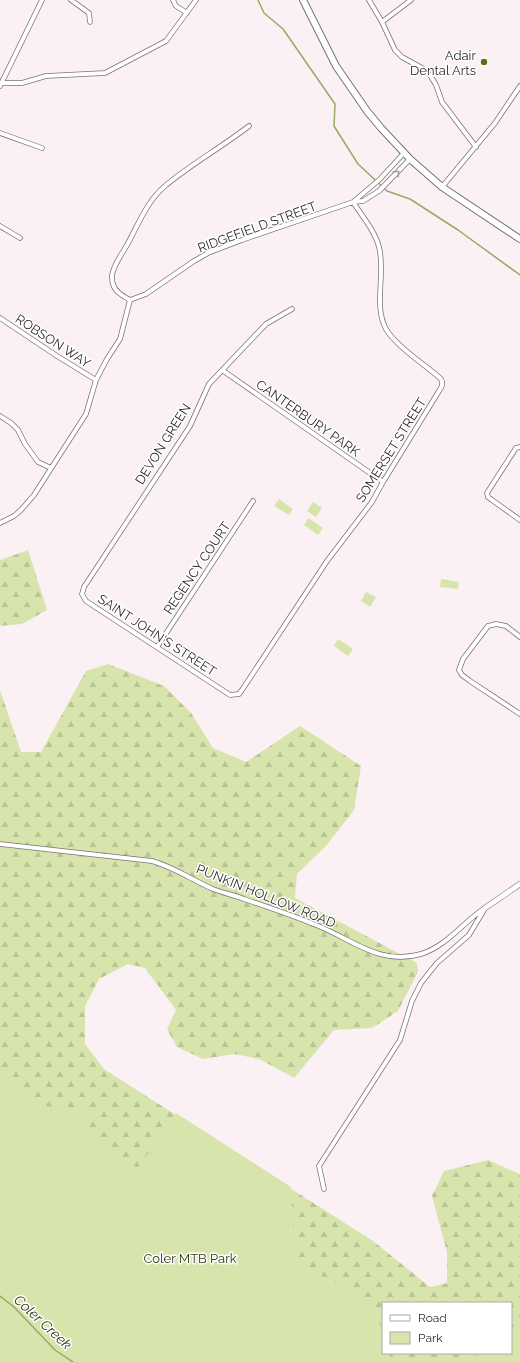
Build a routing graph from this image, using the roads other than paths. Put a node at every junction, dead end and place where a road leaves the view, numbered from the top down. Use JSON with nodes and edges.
{"nodes":[{"id":1,"x":42,"y":0,"type":"edge"},
{"id":2,"x":71,"y":0,"type":"edge"},
{"id":3,"x":173,"y":0,"type":"edge"},
{"id":4,"x":196,"y":0,"type":"edge"},
{"id":5,"x":303,"y":0,"type":"edge"},
{"id":6,"x":369,"y":0,"type":"edge"},
{"id":7,"x":411,"y":0,"type":"edge"},
{"id":8,"x":187,"y":13,"type":"junction"},
{"id":9,"x":90,"y":22,"type":"dead end"},
{"id":10,"x":382,"y":22,"type":"junction"},
{"id":11,"x":0,"y":84,"type":"edge"},
{"id":12,"x":520,"y":86,"type":"edge"},
{"id":13,"x":249,"y":126,"type":"dead end"},
{"id":14,"x":0,"y":133,"type":"edge"},
{"id":15,"x":476,"y":147,"type":"junction"},
{"id":16,"x":42,"y":148,"type":"dead end"},
{"id":17,"x":404,"y":153,"type":"junction"},
{"id":18,"x":410,"y":159,"type":"junction"},
{"id":19,"x":442,"y":187,"type":"junction"},
{"id":20,"x":353,"y":202,"type":"junction"},
{"id":21,"x":0,"y":226,"type":"edge"},
{"id":22,"x":20,"y":238,"type":"dead end"},
{"id":23,"x":520,"y":239,"type":"edge"},
{"id":24,"x":130,"y":300,"type":"junction"},
{"id":25,"x":292,"y":309,"type":"dead end"},
{"id":26,"x":0,"y":318,"type":"edge"},
{"id":27,"x":222,"y":370,"type":"junction"},
{"id":28,"x":96,"y":380,"type":"junction"},
{"id":29,"x":0,"y":416,"type":"edge"},
{"id":30,"x":518,"y":447,"type":"edge"},
{"id":31,"x":51,"y":468,"type":"junction"},
{"id":32,"x":383,"y":482,"type":"junction"},
{"id":33,"x":253,"y":501,"type":"dead end"},
{"id":34,"x":520,"y":520,"type":"edge"},
{"id":35,"x":0,"y":523,"type":"edge"},
{"id":36,"x":84,"y":587,"type":"joint"},
{"id":37,"x":520,"y":637,"type":"edge"},
{"id":38,"x":156,"y":647,"type":"junction"},
{"id":39,"x":230,"y":695,"type":"joint"},
{"id":40,"x":520,"y":714,"type":"edge"},
{"id":41,"x":0,"y":844,"type":"edge"},
{"id":42,"x":520,"y":884,"type":"edge"},
{"id":43,"x":485,"y":908,"type":"junction"},
{"id":44,"x":324,"y":1190,"type":"dead end"}],
"edges":[{"from":1,"to":11,"type":"street"},
{"from":2,"to":9,"type":"street"},
{"from":3,"to":8,"type":"street"},
{"from":4,"to":8,"type":"street"},
{"from":5,"to":17,"type":"main road"},
{"from":6,"to":10,"type":"street"},
{"from":7,"to":10,"type":"street"},
{"from":8,"to":11,"type":"street"},
{"from":10,"to":15,"type":"street"},
{"from":12,"to":15,"type":"street"},
{"from":13,"to":24,"type":"street"},
{"from":14,"to":16,"type":"street"},
{"from":15,"to":19,"type":"street"},
{"from":17,"to":18,"type":"main road"},
{"from":17,"to":20,"type":"street","name":"RIDGEFIELD STREET"},
{"from":18,"to":19,"type":"main road"},
{"from":20,"to":18,"type":"street","name":"RIDGEFIELD STREET","one_way":true},
{"from":19,"to":23,"type":"main road"},
{"from":20,"to":24,"type":"street","name":"RIDGEFIELD STREET"},
{"from":20,"to":32,"type":"street","name":"SOMERSET STREET"},
{"from":21,"to":22,"type":"street"},
{"from":24,"to":28,"type":"street"},
{"from":25,"to":27,"type":"street","name":"DEVON GREEN"},
{"from":26,"to":28,"type":"street","name":"ROBSON WAY"},
{"from":27,"to":32,"type":"street","name":"CANTERBURY PARK"},
{"from":27,"to":36,"type":"street","name":"DEVON GREEN"},
{"from":28,"to":31,"type":"street"},
{"from":29,"to":31,"type":"street"},
{"from":30,"to":34,"type":"street"},
{"from":31,"to":35,"type":"street"},
{"from":32,"to":39,"type":"street","name":"SOMERSET STREET"},
{"from":33,"to":38,"type":"street","name":"REGENCY COURT"},
{"from":36,"to":38,"type":"street","name":"SAINT JOHN'S STREET"},
{"from":37,"to":40,"type":"street"},
{"from":38,"to":39,"type":"street","name":"SAINT JOHN'S STREET"},
{"from":41,"to":43,"type":"street","name":"PUNKIN HOLLOW ROAD"},
{"from":42,"to":43,"type":"street"},
{"from":43,"to":44,"type":"street"}]}
